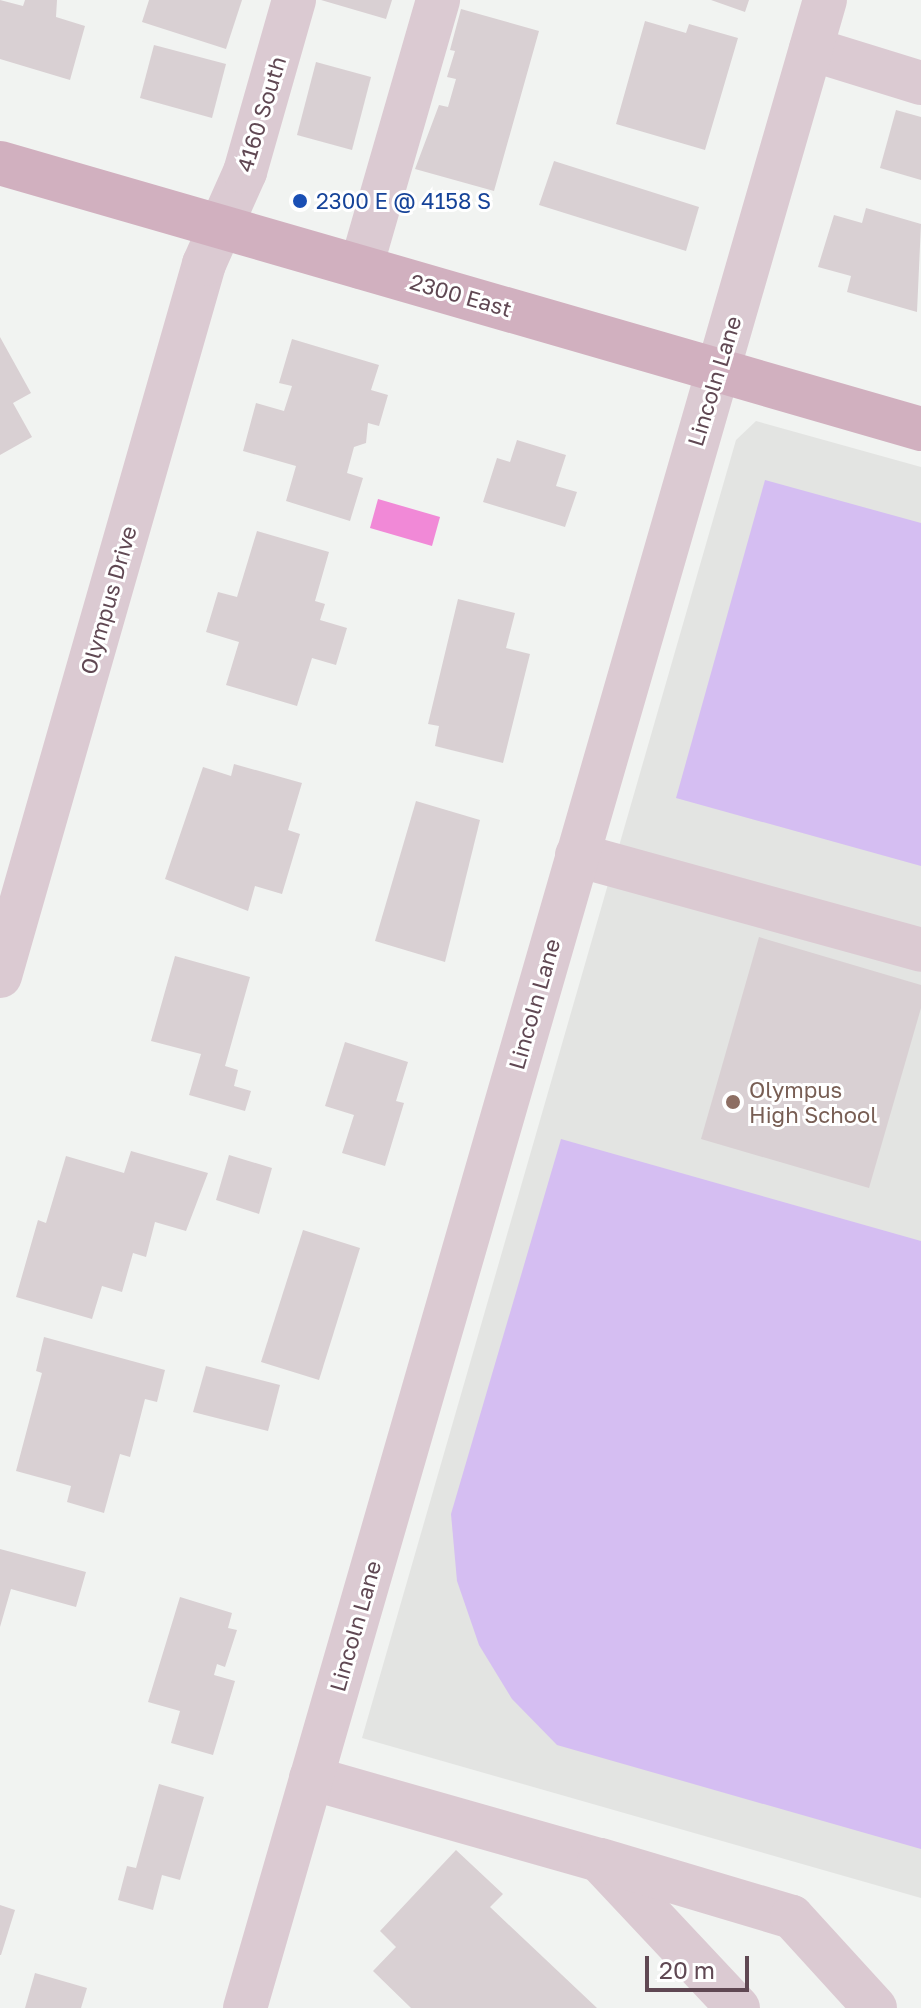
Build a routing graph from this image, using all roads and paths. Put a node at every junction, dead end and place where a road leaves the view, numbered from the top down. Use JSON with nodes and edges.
{"nodes":[{"id":1,"x":294,"y":0,"type":"edge"},
{"id":2,"x":438,"y":0,"type":"edge"},
{"id":3,"x":825,"y":0,"type":"edge"},
{"id":4,"x":811,"y":49,"type":"junction"},
{"id":5,"x":921,"y":83,"type":"edge"},
{"id":6,"x":0,"y":163,"type":"edge"},
{"id":7,"x":217,"y":225,"type":"junction"},
{"id":8,"x":361,"y":267,"type":"junction"},
{"id":9,"x":719,"y":370,"type":"junction"},
{"id":10,"x":921,"y":429,"type":"edge"},
{"id":11,"x":577,"y":855,"type":"junction"},
{"id":12,"x":16,"y":859,"type":"edge"},
{"id":13,"x":921,"y":950,"type":"edge"},
{"id":14,"x":0,"y":976,"type":"edge"},
{"id":15,"x":311,"y":1778,"type":"junction"},
{"id":16,"x":599,"y":1860,"type":"junction"},
{"id":17,"x":248,"y":2006,"type":"edge"},
{"id":18,"x":738,"y":2008,"type":"edge"},
{"id":19,"x":875,"y":2008,"type":"edge"}],
"edges":[{"from":1,"to":7,"type":"street","name":"4160 South"},
{"from":2,"to":8,"type":"street"},
{"from":3,"to":4,"type":"street","name":"Lincoln Lane"},
{"from":4,"to":5,"type":"street"},
{"from":4,"to":9,"type":"street","name":"Lincoln Lane"},
{"from":6,"to":7,"type":"main road","name":"2300 East"},
{"from":7,"to":8,"type":"main road","name":"2300 East"},
{"from":7,"to":12,"type":"street","name":"Olympus Drive"},
{"from":8,"to":9,"type":"main road","name":"2300 East"},
{"from":9,"to":10,"type":"main road","name":"2300 East"},
{"from":9,"to":11,"type":"street","name":"Lincoln Lane"},
{"from":11,"to":13,"type":"street"},
{"from":11,"to":15,"type":"street","name":"Lincoln Lane"},
{"from":12,"to":14,"type":"street","name":"Olympus Drive"},
{"from":15,"to":16,"type":"street"},
{"from":15,"to":17,"type":"street","name":"Lincoln Lane"},
{"from":16,"to":18,"type":"street"},
{"from":16,"to":19,"type":"street"}]}
